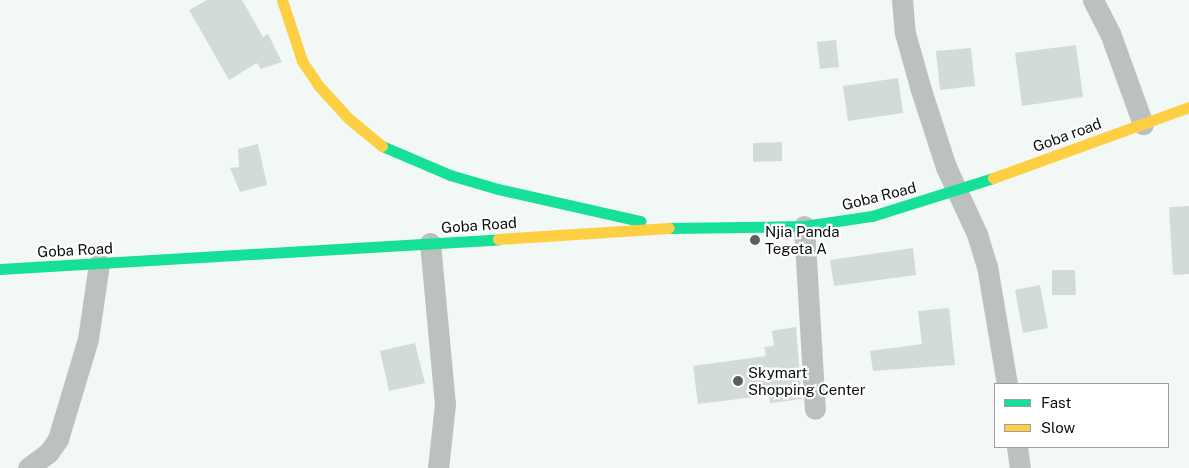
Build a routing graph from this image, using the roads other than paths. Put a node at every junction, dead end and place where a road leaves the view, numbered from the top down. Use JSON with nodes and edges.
{"nodes":[{"id":1,"x":282,"y":0,"type":"edge"},
{"id":2,"x":902,"y":0,"type":"edge"},
{"id":3,"x":1093,"y":0,"type":"edge"},
{"id":4,"x":1189,"y":107,"type":"edge"},
{"id":5,"x":1143,"y":124,"type":"junction"},
{"id":6,"x":956,"y":191,"type":"junction"},
{"id":7,"x":804,"y":226,"type":"junction"},
{"id":8,"x":674,"y":228,"type":"junction"},
{"id":9,"x":430,"y":243,"type":"junction"},
{"id":10,"x":98,"y":264,"type":"junction"},
{"id":11,"x":0,"y":269,"type":"edge"},
{"id":12,"x":1007,"y":383,"type":"edge"},
{"id":13,"x":815,"y":409,"type":"dead end"},
{"id":14,"x":1017,"y":448,"type":"edge"},
{"id":15,"x":28,"y":468,"type":"edge"},
{"id":16,"x":438,"y":468,"type":"edge"},
{"id":17,"x":1020,"y":468,"type":"edge"}],
"edges":[{"from":1,"to":8,"type":"main road"},
{"from":2,"to":6,"type":"street"},
{"from":3,"to":5,"type":"street"},
{"from":4,"to":5,"type":"main road","name":"Goba road"},
{"from":5,"to":6,"type":"main road","name":"Goba road"},
{"from":6,"to":7,"type":"main road","name":"Goba Road"},
{"from":6,"to":12,"type":"street"},
{"from":7,"to":8,"type":"main road","name":"Goba Road"},
{"from":7,"to":13,"type":"street"},
{"from":8,"to":9,"type":"main road","name":"Goba Road"},
{"from":9,"to":10,"type":"main road","name":"Goba Road"},
{"from":9,"to":16,"type":"street"},
{"from":10,"to":11,"type":"main road","name":"Goba Road"},
{"from":10,"to":15,"type":"street"},
{"from":14,"to":17,"type":"street"}]}
